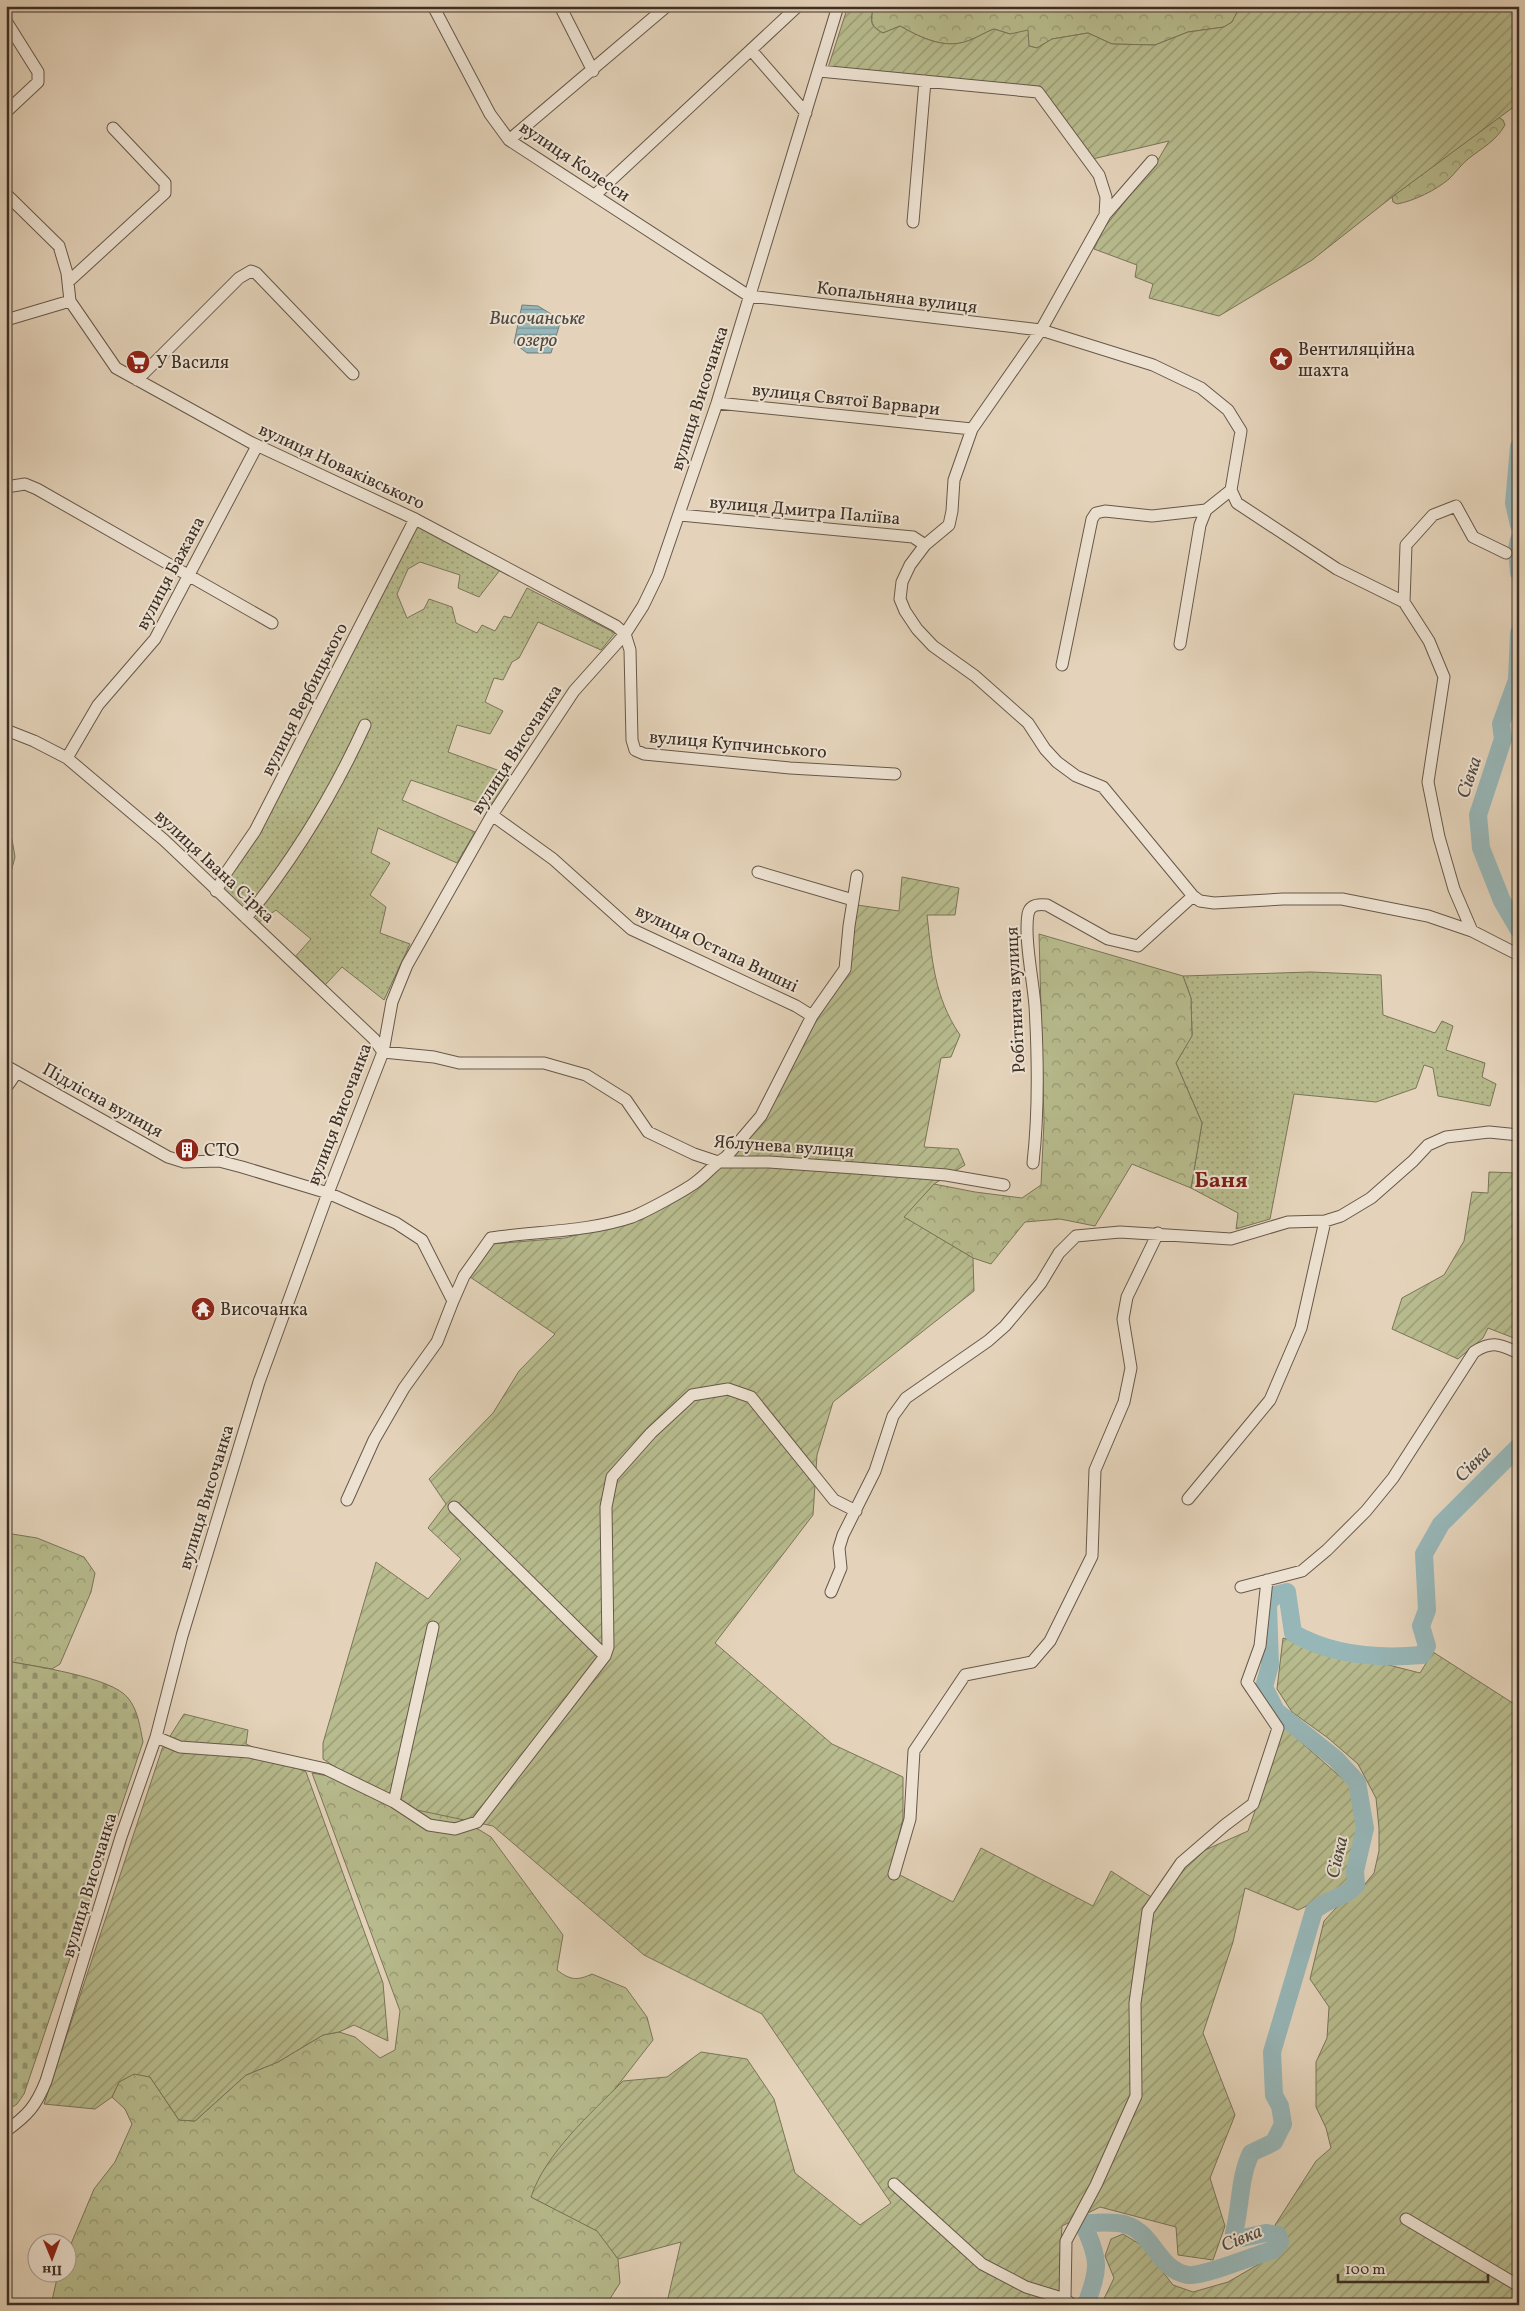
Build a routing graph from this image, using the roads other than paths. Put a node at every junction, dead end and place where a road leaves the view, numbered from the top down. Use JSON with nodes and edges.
{"nodes":[{"id":1,"x":433,"y":6,"type":"edge"},
{"id":2,"x":560,"y":6,"type":"edge"},
{"id":3,"x":668,"y":6,"type":"edge"},
{"id":4,"x":798,"y":6,"type":"edge"},
{"id":5,"x":838,"y":6,"type":"edge"},
{"id":6,"x":6,"y":21,"type":"edge"},
{"id":7,"x":751,"y":50,"type":"junction"},
{"id":8,"x":593,"y":71,"type":"junction"},
{"id":9,"x":819,"y":71,"type":"junction"},
{"id":10,"x":925,"y":81,"type":"junction"},
{"id":11,"x":6,"y":112,"type":"edge"},
{"id":12,"x":806,"y":113,"type":"junction"},
{"id":13,"x":113,"y":128,"type":"dead end"},
{"id":14,"x":509,"y":140,"type":"junction"},
{"id":15,"x":1152,"y":161,"type":"dead end"},
{"id":16,"x":6,"y":194,"type":"edge"},
{"id":17,"x":595,"y":195,"type":"junction"},
{"id":18,"x":1105,"y":215,"type":"junction"},
{"id":19,"x":912,"y":222,"type":"dead end"},
{"id":20,"x":68,"y":282,"type":"junction"},
{"id":21,"x":749,"y":296,"type":"junction"},
{"id":22,"x":70,"y":301,"type":"junction"},
{"id":23,"x":6,"y":320,"type":"edge"},
{"id":24,"x":1040,"y":330,"type":"junction"},
{"id":25,"x":353,"y":374,"type":"dead end"},
{"id":26,"x":137,"y":380,"type":"junction"},
{"id":27,"x":717,"y":403,"type":"junction"},
{"id":28,"x":972,"y":429,"type":"junction"},
{"id":29,"x":257,"y":446,"type":"junction"},
{"id":30,"x":6,"y":487,"type":"edge"},
{"id":31,"x":1231,"y":490,"type":"junction"},
{"id":32,"x":1206,"y":510,"type":"junction"},
{"id":33,"x":680,"y":515,"type":"junction"},
{"id":34,"x":416,"y":520,"type":"junction"},
{"id":35,"x":924,"y":545,"type":"junction"},
{"id":36,"x":1506,"y":553,"type":"dead end"},
{"id":37,"x":188,"y":576,"type":"junction"},
{"id":38,"x":1404,"y":602,"type":"junction"},
{"id":39,"x":272,"y":623,"type":"dead end"},
{"id":40,"x":625,"y":634,"type":"junction"},
{"id":41,"x":1180,"y":644,"type":"dead end"},
{"id":42,"x":1062,"y":665,"type":"dead end"},
{"id":43,"x":365,"y":725,"type":"dead end"},
{"id":44,"x":6,"y":730,"type":"edge"},
{"id":45,"x":67,"y":758,"type":"junction"},
{"id":46,"x":895,"y":774,"type":"dead end"},
{"id":47,"x":492,"y":815,"type":"junction"},
{"id":48,"x":758,"y":872,"type":"dead end"},
{"id":49,"x":857,"y":876,"type":"dead end"},
{"id":50,"x":216,"y":891,"type":"junction"},
{"id":51,"x":1193,"y":896,"type":"junction"},
{"id":52,"x":853,"y":900,"type":"junction"},
{"id":53,"x":246,"y":918,"type":"junction"},
{"id":54,"x":1472,"y":931,"type":"junction"},
{"id":55,"x":1519,"y":955,"type":"edge"},
{"id":56,"x":812,"y":1016,"type":"junction"},
{"id":57,"x":383,"y":1052,"type":"junction"},
{"id":58,"x":6,"y":1066,"type":"edge"},
{"id":59,"x":17,"y":1072,"type":"junction"},
{"id":60,"x":6,"y":1088,"type":"edge"},
{"id":61,"x":1519,"y":1135,"type":"edge"},
{"id":62,"x":718,"y":1162,"type":"junction"},
{"id":63,"x":1034,"y":1163,"type":"dead end"},
{"id":64,"x":1004,"y":1185,"type":"dead end"},
{"id":65,"x":328,"y":1193,"type":"junction"},
{"id":66,"x":1325,"y":1221,"type":"junction"},
{"id":67,"x":1158,"y":1233,"type":"junction"},
{"id":68,"x":453,"y":1301,"type":"junction"},
{"id":69,"x":1519,"y":1353,"type":"edge"},
{"id":70,"x":1188,"y":1499,"type":"dead end"},
{"id":71,"x":347,"y":1500,"type":"dead end"},
{"id":72,"x":454,"y":1507,"type":"dead end"},
{"id":73,"x":856,"y":1511,"type":"junction"},
{"id":74,"x":1267,"y":1580,"type":"junction"},
{"id":75,"x":1242,"y":1588,"type":"dead end"},
{"id":76,"x":831,"y":1592,"type":"dead end"},
{"id":77,"x":433,"y":1627,"type":"dead end"},
{"id":78,"x":605,"y":1656,"type":"junction"},
{"id":79,"x":156,"y":1737,"type":"junction"},
{"id":80,"x":394,"y":1802,"type":"junction"},
{"id":81,"x":894,"y":1874,"type":"dead end"},
{"id":82,"x":6,"y":2132,"type":"edge"},
{"id":83,"x":894,"y":2184,"type":"dead end"},
{"id":84,"x":1406,"y":2219,"type":"dead end"},
{"id":85,"x":1519,"y":2286,"type":"edge"},
{"id":86,"x":1068,"y":2302,"type":"edge"}],
"edges":[{"from":1,"to":14,"type":"street","name":"вулиця Колесси"},
{"from":2,"to":8,"type":"street"},
{"from":3,"to":8,"type":"street"},
{"from":4,"to":7,"type":"street"},
{"from":5,"to":9,"type":"street","name":"вулиця Височанка"},
{"from":6,"to":11,"type":"street"},
{"from":7,"to":12,"type":"street"},
{"from":7,"to":17,"type":"street"},
{"from":8,"to":14,"type":"street"},
{"from":9,"to":10,"type":"street"},
{"from":9,"to":12,"type":"street","name":"вулиця Височанка"},
{"from":10,"to":18,"type":"street"},
{"from":10,"to":19,"type":"street"},
{"from":12,"to":21,"type":"street","name":"вулиця Височанка"},
{"from":13,"to":20,"type":"street"},
{"from":14,"to":17,"type":"street","name":"вулиця Колесси"},
{"from":15,"to":18,"type":"street"},
{"from":16,"to":20,"type":"street"},
{"from":17,"to":21,"type":"street","name":"вулиця Колесси"},
{"from":18,"to":24,"type":"street"},
{"from":20,"to":22,"type":"street"},
{"from":21,"to":24,"type":"street","name":"Копальняна вулиця"},
{"from":21,"to":27,"type":"street","name":"вулиця Височанка"},
{"from":22,"to":23,"type":"street"},
{"from":22,"to":26,"type":"street","name":"вулиця Новаківського"},
{"from":24,"to":28,"type":"street"},
{"from":24,"to":31,"type":"street","name":"Копальняна вулиця"},
{"from":25,"to":26,"type":"street"},
{"from":26,"to":29,"type":"street","name":"вулиця Новаківського"},
{"from":27,"to":28,"type":"street","name":"вулиця Святої Варвари"},
{"from":27,"to":33,"type":"street","name":"вулиця Височанка"},
{"from":28,"to":35,"type":"street"},
{"from":29,"to":34,"type":"street","name":"вулиця Новаківського"},
{"from":29,"to":37,"type":"street","name":"вулиця Бажана"},
{"from":30,"to":37,"type":"street"},
{"from":31,"to":32,"type":"street"},
{"from":31,"to":38,"type":"street"},
{"from":32,"to":41,"type":"street"},
{"from":32,"to":42,"type":"street"},
{"from":33,"to":35,"type":"street","name":"вулиця Дмитра Паліїва"},
{"from":33,"to":40,"type":"street","name":"вулиця Височанка"},
{"from":34,"to":40,"type":"street","name":"вулиця Новаківського"},
{"from":34,"to":50,"type":"street","name":"вулиця Вербицького"},
{"from":35,"to":51,"type":"street"},
{"from":36,"to":38,"type":"street"},
{"from":37,"to":39,"type":"street"},
{"from":37,"to":45,"type":"street","name":"вулиця Бажана"},
{"from":38,"to":54,"type":"street"},
{"from":40,"to":46,"type":"street","name":"вулиця Купчинського"},
{"from":40,"to":47,"type":"street","name":"вулиця Височанка"},
{"from":43,"to":53,"type":"street"},
{"from":44,"to":45,"type":"street","name":"вулиця Івана Сірка"},
{"from":45,"to":50,"type":"street","name":"вулиця Івана Сірка"},
{"from":47,"to":56,"type":"street","name":"вулиця Остапа Вишні"},
{"from":47,"to":57,"type":"street","name":"вулиця Височанка"},
{"from":48,"to":52,"type":"street"},
{"from":49,"to":52,"type":"street"},
{"from":50,"to":53,"type":"street","name":"вулиця Івана Сірка"},
{"from":51,"to":54,"type":"street"},
{"from":51,"to":63,"type":"street","name":"Робітнича вулиця"},
{"from":52,"to":56,"type":"street"},
{"from":53,"to":57,"type":"street","name":"вулиця Івана Сірка"},
{"from":54,"to":55,"type":"street"},
{"from":56,"to":62,"type":"street"},
{"from":57,"to":62,"type":"street","name":"Яблунева вулиця"},
{"from":57,"to":65,"type":"street","name":"вулиця Височанка"},
{"from":58,"to":59,"type":"street","name":"Підлісна вулиця"},
{"from":59,"to":60,"type":"street"},
{"from":59,"to":65,"type":"street","name":"Підлісна вулиця"},
{"from":61,"to":66,"type":"street"},
{"from":62,"to":64,"type":"street","name":"Яблунева вулиця"},
{"from":62,"to":68,"type":"street"},
{"from":65,"to":68,"type":"street","name":"Підлісна вулиця"},
{"from":65,"to":79,"type":"street","name":"вулиця Височанка"},
{"from":66,"to":67,"type":"street"},
{"from":66,"to":70,"type":"street"},
{"from":67,"to":73,"type":"street"},
{"from":67,"to":81,"type":"street"},
{"from":68,"to":71,"type":"street"},
{"from":69,"to":74,"type":"street"},
{"from":72,"to":78,"type":"street"},
{"from":73,"to":76,"type":"street"},
{"from":73,"to":78,"type":"street"},
{"from":74,"to":75,"type":"street"},
{"from":74,"to":86,"type":"street"},
{"from":77,"to":80,"type":"street"},
{"from":78,"to":80,"type":"street"},
{"from":79,"to":80,"type":"street"},
{"from":79,"to":82,"type":"street","name":"вулиця Височанка"},
{"from":83,"to":86,"type":"street"},
{"from":84,"to":85,"type":"street"}]}
